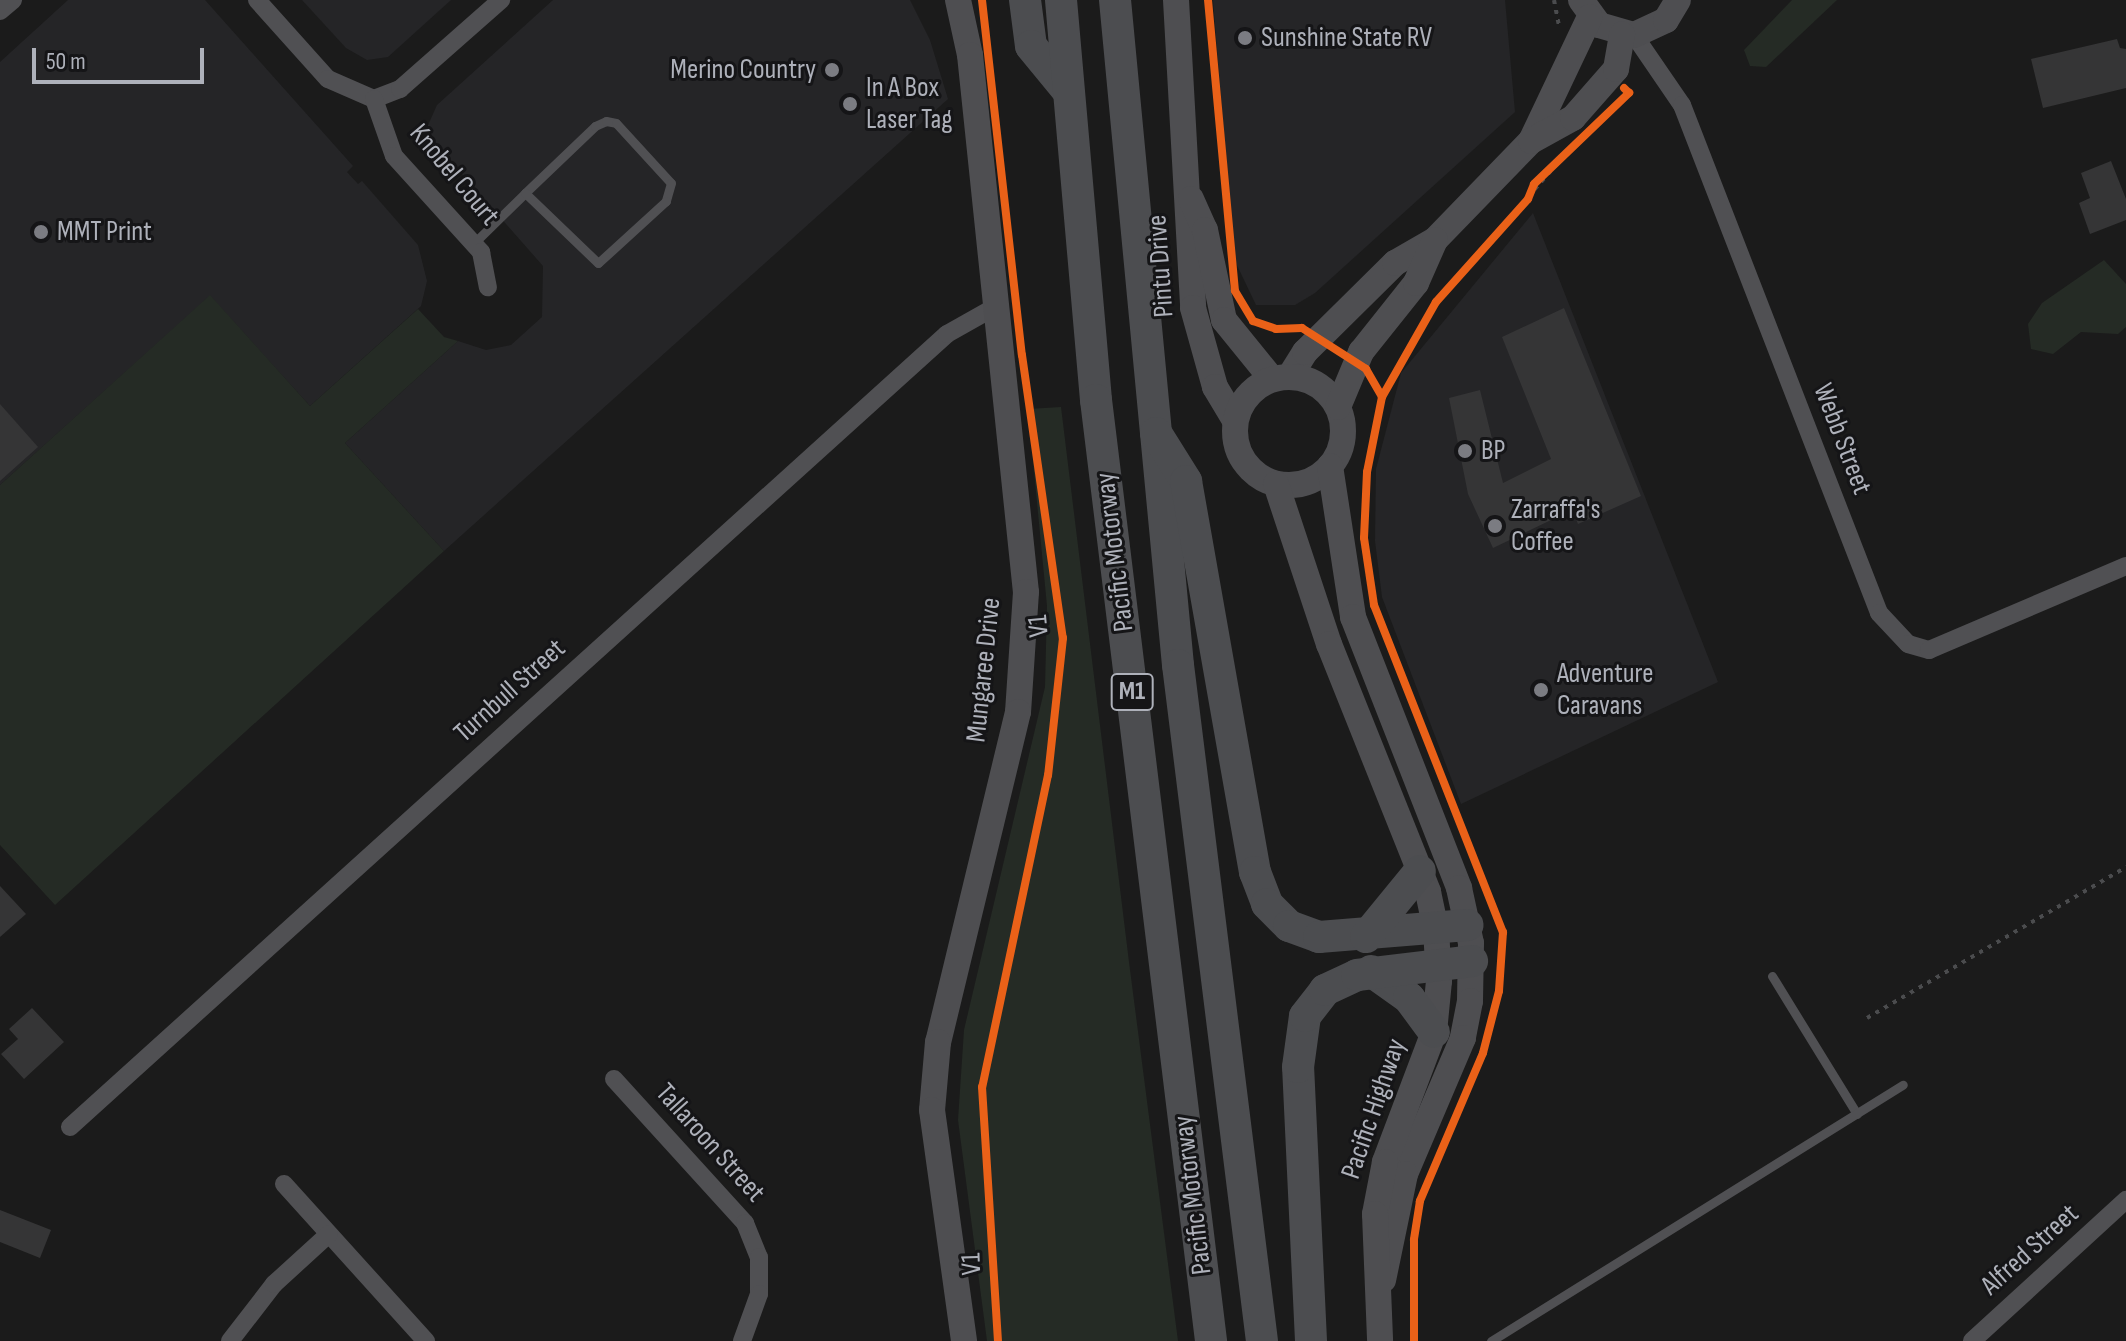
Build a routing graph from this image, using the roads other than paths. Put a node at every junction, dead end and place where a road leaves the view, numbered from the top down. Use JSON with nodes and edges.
{"nodes":[{"id":1,"x":13,"y":0,"type":"edge"},
{"id":2,"x":257,"y":0,"type":"edge"},
{"id":3,"x":501,"y":0,"type":"edge"},
{"id":4,"x":958,"y":0,"type":"edge"},
{"id":5,"x":1025,"y":0,"type":"edge"},
{"id":6,"x":1061,"y":0,"type":"edge"},
{"id":7,"x":1115,"y":0,"type":"edge"},
{"id":8,"x":1176,"y":0,"type":"edge"},
{"id":9,"x":1678,"y":0,"type":"edge"},
{"id":10,"x":1585,"y":8,"type":"edge"},
{"id":11,"x":0,"y":11,"type":"edge"},
{"id":12,"x":1628,"y":35,"type":"junction"},
{"id":13,"x":1068,"y":91,"type":"junction"},
{"id":14,"x":374,"y":99,"type":"junction"},
{"id":15,"x":1531,"y":141,"type":"junction"},
{"id":16,"x":525,"y":193,"type":"junction"},
{"id":17,"x":1190,"y":196,"type":"junction"},
{"id":18,"x":1435,"y":240,"type":"junction"},
{"id":19,"x":473,"y":244,"type":"junction"},
{"id":20,"x":488,"y":287,"type":"dead end"},
{"id":21,"x":995,"y":307,"type":"junction"},
{"id":22,"x":1281,"y":377,"type":"junction"},
{"id":23,"x":1338,"y":407,"type":"junction"},
{"id":24,"x":1235,"y":420,"type":"junction"},
{"id":25,"x":1152,"y":427,"type":"junction"},
{"id":26,"x":1330,"y":466,"type":"junction"},
{"id":27,"x":1276,"y":484,"type":"junction"},
{"id":28,"x":2126,"y":566,"type":"edge"},
{"id":29,"x":1420,"y":871,"type":"junction"},
{"id":30,"x":1468,"y":925,"type":"junction"},
{"id":31,"x":1436,"y":929,"type":"junction"},
{"id":32,"x":1366,"y":937,"type":"junction"},
{"id":33,"x":1472,"y":961,"type":"junction"},
{"id":34,"x":1439,"y":962,"type":"junction"},
{"id":35,"x":1371,"y":971,"type":"junction"},
{"id":36,"x":1772,"y":976,"type":"dead end"},
{"id":37,"x":1434,"y":1032,"type":"junction"},
{"id":38,"x":614,"y":1079,"type":"dead end"},
{"id":39,"x":1903,"y":1085,"type":"dead end"},
{"id":40,"x":1857,"y":1114,"type":"junction"},
{"id":41,"x":70,"y":1127,"type":"dead end"},
{"id":42,"x":284,"y":1184,"type":"dead end"},
{"id":43,"x":2126,"y":1200,"type":"edge"},
{"id":44,"x":329,"y":1234,"type":"junction"},
{"id":45,"x":1378,"y":1298,"type":"junction"},
{"id":46,"x":230,"y":1341,"type":"edge"},
{"id":47,"x":426,"y":1341,"type":"edge"},
{"id":48,"x":742,"y":1341,"type":"edge"},
{"id":49,"x":964,"y":1341,"type":"edge"},
{"id":50,"x":1211,"y":1341,"type":"edge"},
{"id":51,"x":1262,"y":1341,"type":"edge"},
{"id":52,"x":1311,"y":1341,"type":"edge"},
{"id":53,"x":1380,"y":1341,"type":"edge"},
{"id":54,"x":1491,"y":1341,"type":"edge"},
{"id":55,"x":1972,"y":1341,"type":"edge"}],
"edges":[{"from":1,"to":11,"type":"street"},
{"from":2,"to":14,"type":"street"},
{"from":3,"to":14,"type":"street"},
{"from":4,"to":21,"type":"street","name":"Mungaree Drive"},
{"from":5,"to":13,"type":"highway"},
{"from":6,"to":13,"type":"highway","name":"Pacific Motorway","number":"M1"},
{"from":7,"to":25,"type":"highway","name":"Pacific Motorway","number":"M1"},
{"from":8,"to":17,"type":"street","name":"Pintu Drive"},
{"from":9,"to":12,"type":"street"},
{"from":10,"to":12,"type":"street"},
{"from":10,"to":15,"type":"street"},
{"from":12,"to":15,"type":"street"},
{"from":12,"to":28,"type":"street","name":"Webb Street"},
{"from":13,"to":50,"type":"highway","name":"Pacific Motorway","number":"M1"},
{"from":14,"to":19,"type":"street","name":"Knobel Court"},
{"from":15,"to":18,"type":"street"},
{"from":16,"to":16,"type":"lane"},
{"from":16,"to":19,"type":"lane"},
{"from":17,"to":22,"type":"street","name":"Pintu Drive"},
{"from":17,"to":24,"type":"street","name":"Pintu Drive"},
{"from":18,"to":22,"type":"street"},
{"from":18,"to":23,"type":"street"},
{"from":19,"to":20,"type":"street","name":"Knobel Court"},
{"from":21,"to":41,"type":"street","name":"Turnbull Street"},
{"from":21,"to":49,"type":"street","name":"Mungaree Drive"},
{"from":22,"to":23,"type":"street"},
{"from":22,"to":24,"type":"street"},
{"from":23,"to":26,"type":"street"},
{"from":24,"to":27,"type":"street"},
{"from":25,"to":32,"type":"highway"},
{"from":25,"to":51,"type":"highway","name":"Pacific Motorway","number":"M1"},
{"from":26,"to":27,"type":"street"},
{"from":26,"to":30,"type":"street","name":"Pacific Highway"},
{"from":27,"to":29,"type":"street","name":"Pacific Highway"},
{"from":29,"to":31,"type":"street","name":"Pacific Highway"},
{"from":29,"to":32,"type":"highway"},
{"from":30,"to":31,"type":"highway"},
{"from":30,"to":33,"type":"street","name":"Pacific Highway"},
{"from":31,"to":32,"type":"highway"},
{"from":31,"to":34,"type":"street","name":"Pacific Highway"},
{"from":33,"to":34,"type":"highway"},
{"from":33,"to":45,"type":"street","name":"Pacific Highway"},
{"from":34,"to":35,"type":"highway"},
{"from":34,"to":37,"type":"street","name":"Pacific Highway"},
{"from":35,"to":37,"type":"highway"},
{"from":35,"to":52,"type":"highway"},
{"from":36,"to":40,"type":"lane"},
{"from":37,"to":45,"type":"street","name":"Pacific Highway"},
{"from":38,"to":48,"type":"street","name":"Tallaroon Street"},
{"from":39,"to":40,"type":"lane"},
{"from":40,"to":54,"type":"lane"},
{"from":42,"to":44,"type":"street"},
{"from":43,"to":55,"type":"street","name":"Alfred Street"},
{"from":44,"to":46,"type":"street"},
{"from":44,"to":47,"type":"street"},
{"from":45,"to":53,"type":"street"}]}
